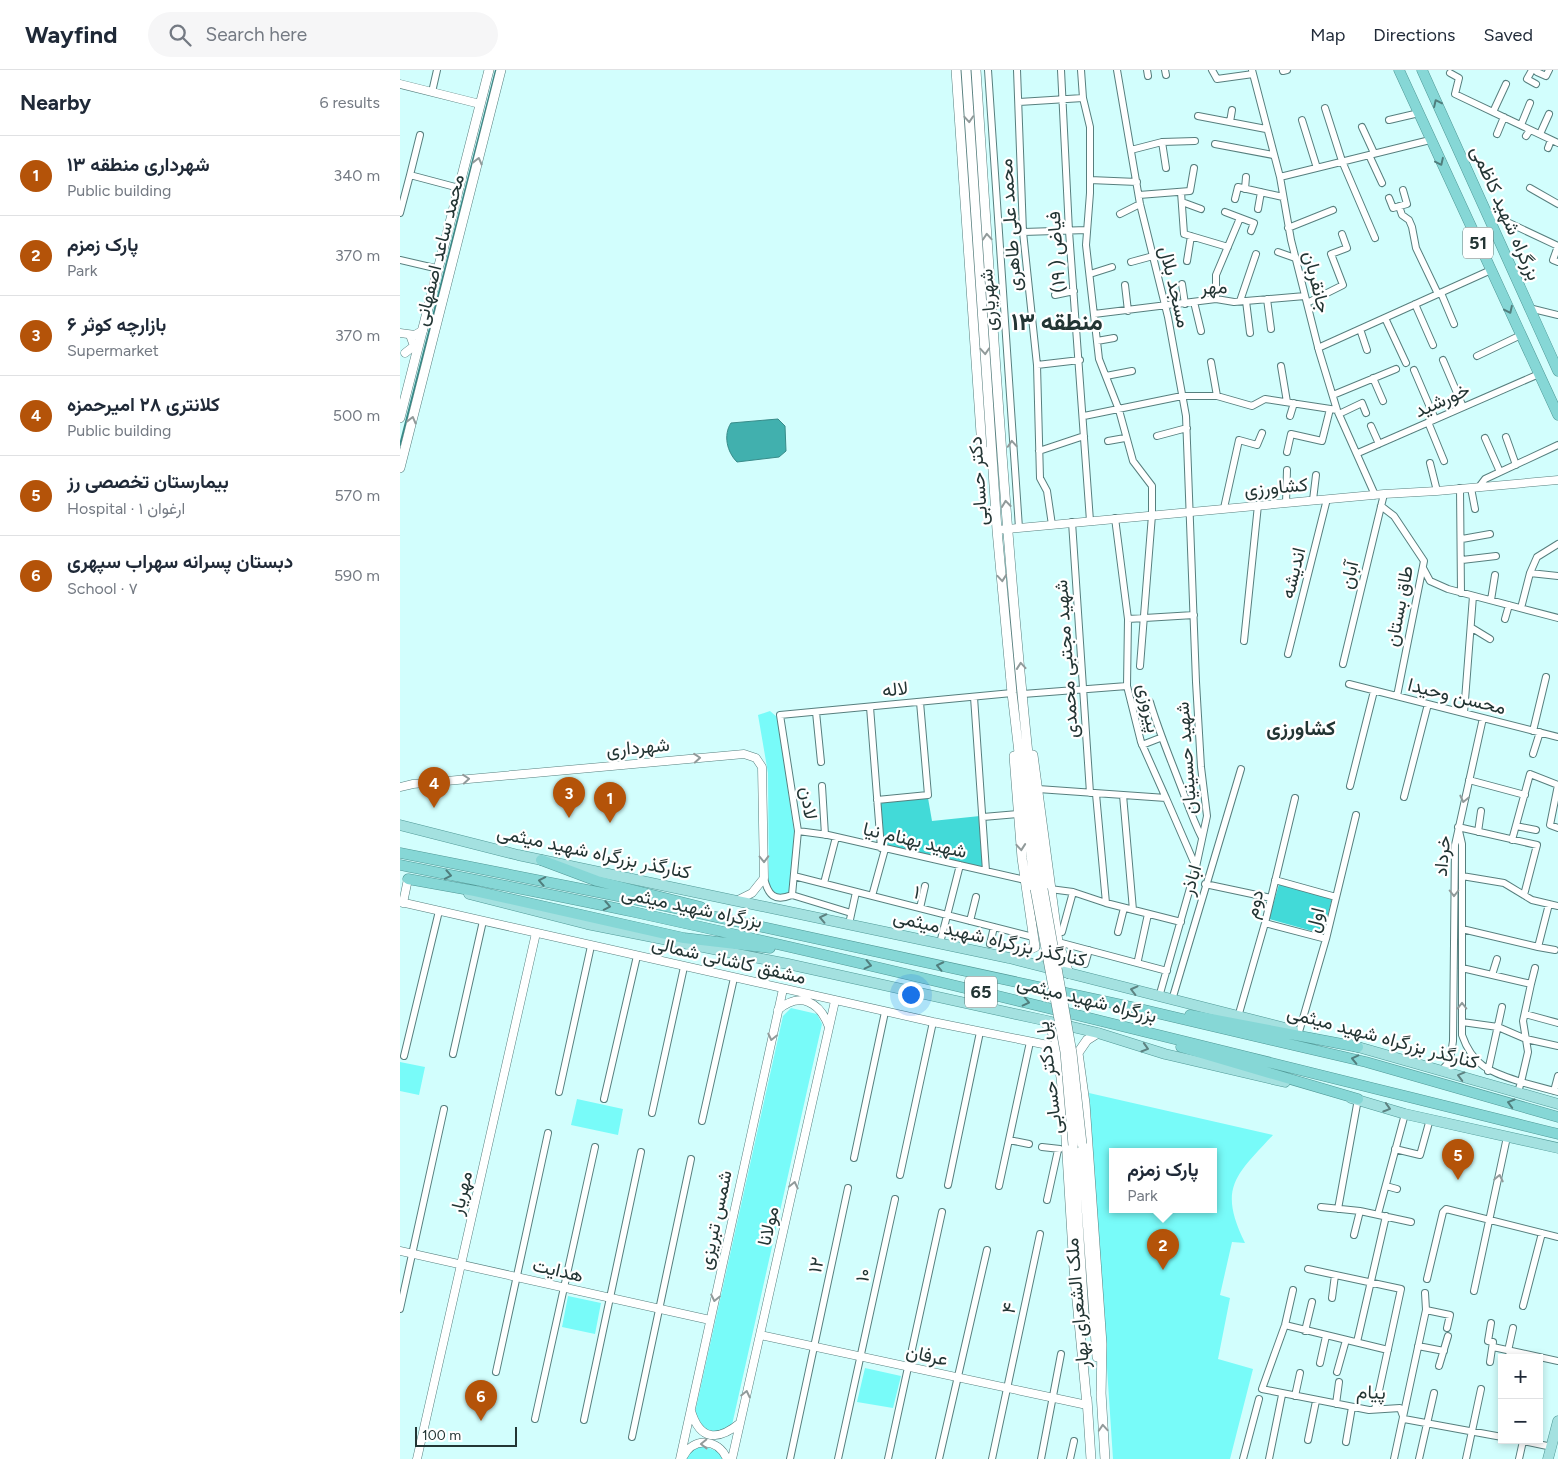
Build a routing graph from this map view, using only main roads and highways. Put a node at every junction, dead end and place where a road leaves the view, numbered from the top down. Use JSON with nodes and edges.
{"nodes":[{"id":1,"x":489,"y":70,"type":"edge"},
{"id":2,"x":501,"y":70,"type":"edge"},
{"id":3,"x":956,"y":70,"type":"edge"},
{"id":4,"x":966,"y":70,"type":"edge"},
{"id":5,"x":976,"y":70,"type":"edge"},
{"id":6,"x":1399,"y":70,"type":"edge"},
{"id":7,"x":1422,"y":70,"type":"edge"},
{"id":8,"x":1558,"y":371,"type":"edge"},
{"id":9,"x":1558,"y":415,"type":"edge"},
{"id":10,"x":400,"y":417,"type":"edge"},
{"id":11,"x":992,"y":465,"type":"junction"},
{"id":12,"x":400,"y":468,"type":"edge"},
{"id":13,"x":1012,"y":693,"type":"junction"},
{"id":14,"x":1023,"y":694,"type":"junction"},
{"id":15,"x":400,"y":821,"type":"edge"},
{"id":16,"x":405,"y":826,"type":"edge"},
{"id":17,"x":400,"y":853,"type":"edge"},
{"id":18,"x":540,"y":860,"type":"junction"},
{"id":19,"x":400,"y":866,"type":"edge"},
{"id":20,"x":404,"y":878,"type":"edge"},
{"id":21,"x":1042,"y":889,"type":"junction"},
{"id":22,"x":840,"y":944,"type":"junction"},
{"id":23,"x":1058,"y":944,"type":"junction"},
{"id":24,"x":1035,"y":947,"type":"junction"},
{"id":25,"x":837,"y":957,"type":"junction"},
{"id":26,"x":1009,"y":958,"type":"junction"},
{"id":27,"x":1069,"y":974,"type":"junction"},
{"id":28,"x":1131,"y":1007,"type":"junction"},
{"id":29,"x":1042,"y":1020,"type":"junction"},
{"id":30,"x":1126,"y":1026,"type":"junction"},
{"id":31,"x":1098,"y":1033,"type":"junction"},
{"id":32,"x":1358,"y":1047,"type":"junction"},
{"id":33,"x":1055,"y":1048,"type":"junction"},
{"id":34,"x":1078,"y":1053,"type":"junction"},
{"id":35,"x":1358,"y":1100,"type":"junction"},
{"id":36,"x":1558,"y":1104,"type":"edge"},
{"id":37,"x":1558,"y":1117,"type":"edge"},
{"id":38,"x":1558,"y":1134,"type":"edge"},
{"id":39,"x":1070,"y":1147,"type":"junction"},
{"id":40,"x":1558,"y":1148,"type":"edge"},
{"id":41,"x":1102,"y":1398,"type":"junction"},
{"id":42,"x":1558,"y":1421,"type":"edge"},
{"id":43,"x":1091,"y":1459,"type":"edge"},
{"id":44,"x":1105,"y":1459,"type":"edge"},
{"id":45,"x":1548,"y":1459,"type":"edge"}],
"edges":[{"from":1,"to":10,"type":"main road","name":"محمد ساعد اصفهانی"},
{"from":12,"to":2,"type":"main road","name":"محمد ساعد اصفهانی","one_way":true},
{"from":3,"to":11,"type":"main road"},
{"from":4,"to":11,"type":"main road","name":"دکتر حسابی","one_way":true},
{"from":14,"to":5,"type":"main road","name":"دکتر حسابی","one_way":true},
{"from":6,"to":9,"type":"highway","name":"بزرگراه شهید کاظمی","number":"51","one_way":true},
{"from":8,"to":7,"type":"highway","name":"بزرگراه شهید کاظمی","number":"51","one_way":true},
{"from":11,"to":13,"type":"main road","name":"دکتر حسابی","one_way":true},
{"from":13,"to":21,"type":"main road","name":"دکتر حسابی"},
{"from":13,"to":24,"type":"main road","one_way":true},
{"from":14,"to":21,"type":"main road","name":"دکتر حسابی"},
{"from":14,"to":21,"type":"main road"},
{"from":15,"to":16,"type":"main road","name":"کنارگذر بزرگراه شهید میثمی"},
{"from":16,"to":18,"type":"main road","name":"کنارگذر بزرگراه شهید میثمی"},
{"from":22,"to":17,"type":"highway","name":"بزرگراه شهید میثمی","number":"65","one_way":true},
{"from":18,"to":22,"type":"highway"},
{"from":26,"to":18,"type":"main road","name":"کنارگذر بزرگراه شهید میثمی","one_way":true},
{"from":19,"to":25,"type":"highway","name":"بزرگراه شهید میثمی","number":"65","one_way":true},
{"from":20,"to":25,"type":"highway"},
{"from":20,"to":29,"type":"main road"},
{"from":21,"to":23,"type":"main road"},
{"from":21,"to":39,"type":"main road","name":"پل دکتر حسابی","bridge":true},
{"from":28,"to":22,"type":"highway","name":"بزرگراه شهید میثمی","number":"65","one_way":true},
{"from":23,"to":24,"type":"main road"},
{"from":23,"to":27,"type":"main road"},
{"from":24,"to":26,"type":"main road"},
{"from":25,"to":30,"type":"highway","name":"بزرگراه شهید میثمی","number":"65","one_way":true},
{"from":26,"to":27,"type":"main road","name":"کنارگذر بزرگراه شهید میثمی"},
{"from":32,"to":27,"type":"main road","name":"کنارگذر بزرگراه شهید میثمی","one_way":true},
{"from":28,"to":32,"type":"highway"},
{"from":37,"to":28,"type":"highway","name":"بزرگراه شهید میثمی","number":"65","one_way":true},
{"from":29,"to":31,"type":"main road"},
{"from":29,"to":33,"type":"main road"},
{"from":30,"to":35,"type":"highway"},
{"from":30,"to":38,"type":"highway","name":"بزرگراه شهید میثمی","number":"65"},
{"from":31,"to":34,"type":"main road"},
{"from":31,"to":35,"type":"main road","one_way":true},
{"from":36,"to":32,"type":"main road","name":"کنارگذر بزرگراه شهید میثمی","one_way":true},
{"from":33,"to":34,"type":"main road"},
{"from":33,"to":39,"type":"main road"},
{"from":34,"to":41,"type":"main road"},
{"from":35,"to":40,"type":"main road","one_way":true},
{"from":39,"to":41,"type":"main road","name":"ملک الشعرای بهار"},
{"from":39,"to":43,"type":"main road","name":"ملک الشعرای بهار"},
{"from":44,"to":41,"type":"main road","name":"ملک الشعرای بهار","one_way":true},
{"from":42,"to":45,"type":"main road"}]}
